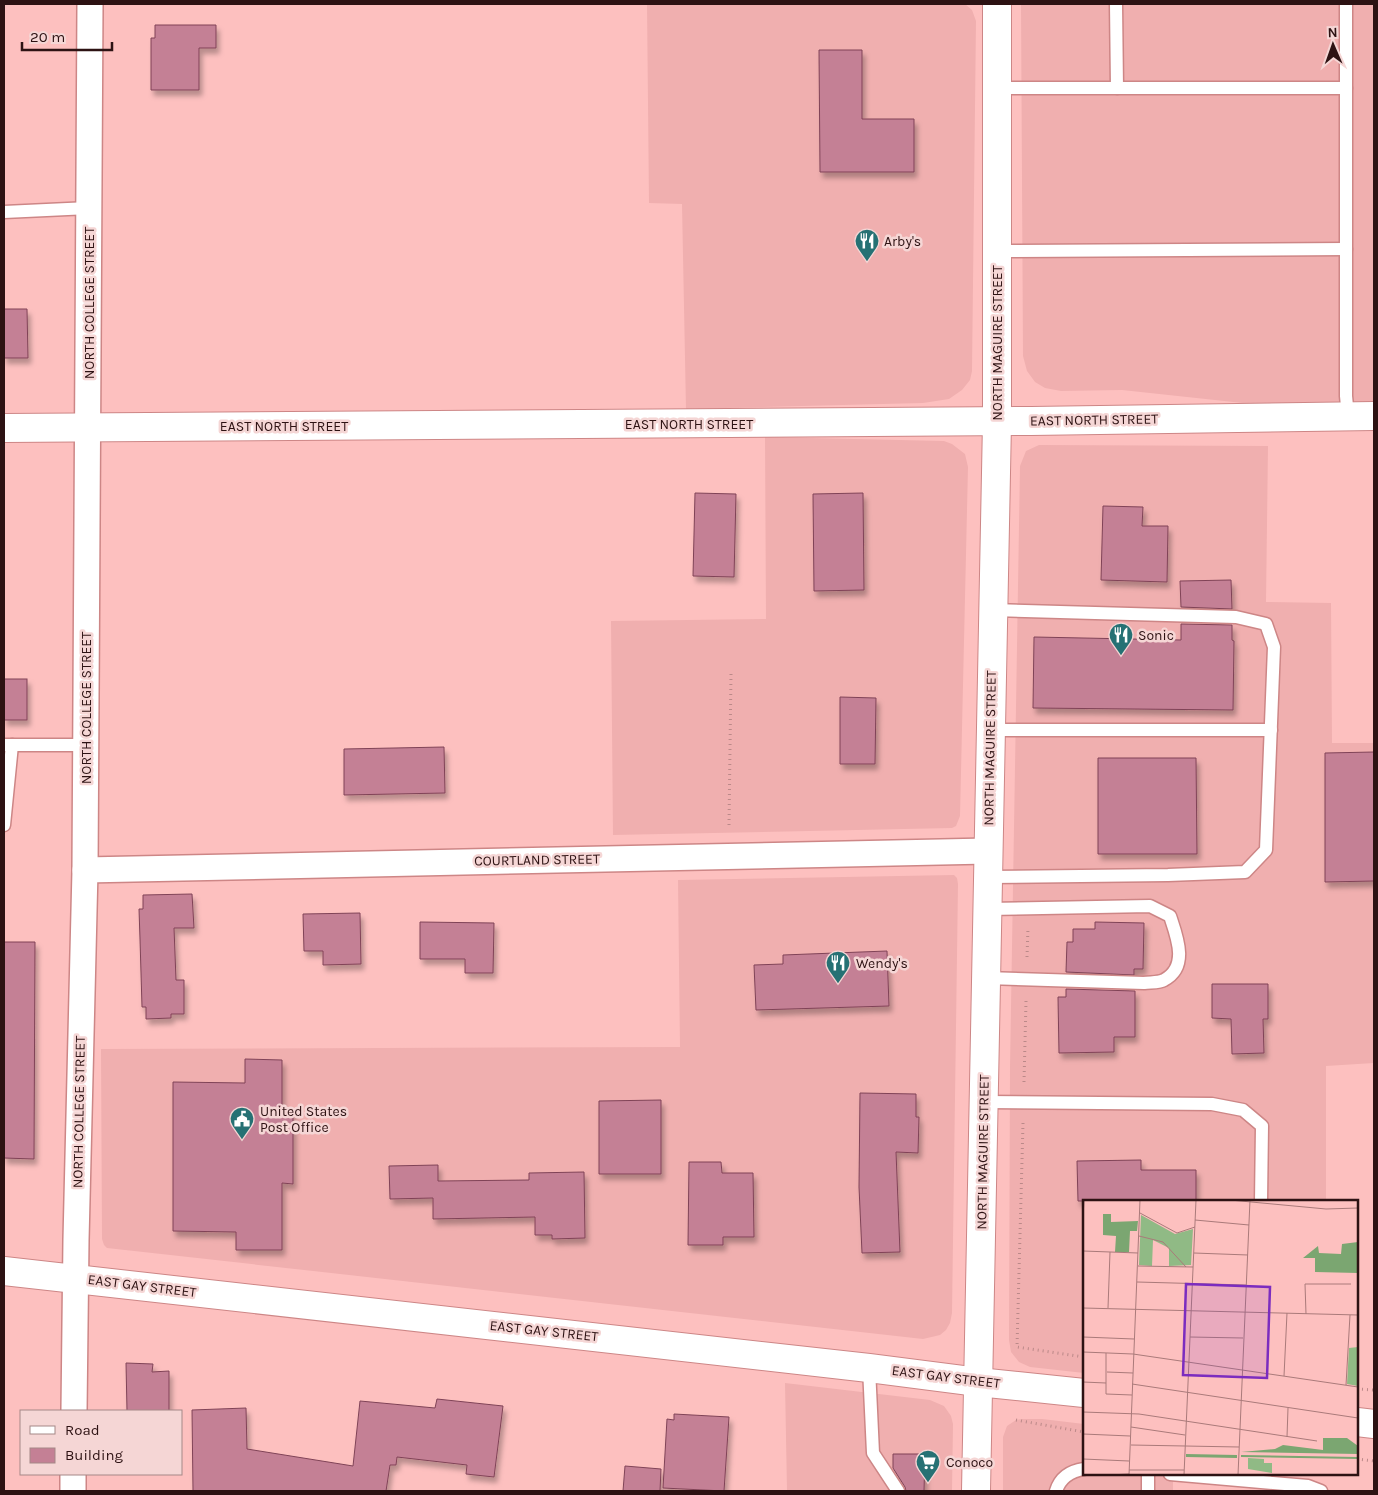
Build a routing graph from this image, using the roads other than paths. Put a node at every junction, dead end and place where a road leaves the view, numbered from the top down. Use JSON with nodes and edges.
{"nodes":[{"id":1,"x":90,"y":4,"type":"edge"},
{"id":2,"x":997,"y":4,"type":"edge"},
{"id":3,"x":1116,"y":4,"type":"edge"},
{"id":4,"x":1346,"y":4,"type":"edge"},
{"id":5,"x":997,"y":88,"type":"junction"},
{"id":6,"x":1116,"y":88,"type":"junction"},
{"id":7,"x":1346,"y":88,"type":"junction"},
{"id":8,"x":90,"y":208,"type":"junction"},
{"id":9,"x":4,"y":212,"type":"edge"},
{"id":10,"x":1346,"y":249,"type":"junction"},
{"id":11,"x":997,"y":251,"type":"junction"},
{"id":12,"x":1361,"y":416,"type":"edge"},
{"id":13,"x":997,"y":422,"type":"junction"},
{"id":14,"x":88,"y":427,"type":"junction"},
{"id":15,"x":4,"y":428,"type":"edge"},
{"id":16,"x":993,"y":610,"type":"junction"},
{"id":17,"x":991,"y":730,"type":"junction"},
{"id":18,"x":1271,"y":730,"type":"junction"},
{"id":19,"x":8,"y":745,"type":"edge"},
{"id":20,"x":86,"y":745,"type":"junction"},
{"id":21,"x":4,"y":825,"type":"edge"},
{"id":22,"x":988,"y":864,"type":"junction"},
{"id":23,"x":85,"y":870,"type":"junction"},
{"id":24,"x":987,"y":909,"type":"junction"},
{"id":25,"x":986,"y":978,"type":"junction"},
{"id":26,"x":984,"y":1102,"type":"junction"},
{"id":27,"x":1261,"y":1200,"type":"edge"},
{"id":28,"x":4,"y":1270,"type":"edge"},
{"id":29,"x":76,"y":1278,"type":"junction"},
{"id":30,"x":869,"y":1368,"type":"junction"},
{"id":31,"x":978,"y":1382,"type":"junction"},
{"id":32,"x":1083,"y":1393,"type":"edge"},
{"id":33,"x":74,"y":1410,"type":"edge"},
{"id":34,"x":1358,"y":1422,"type":"edge"},
{"id":35,"x":1374,"y":1424,"type":"edge"},
{"id":36,"x":1083,"y":1469,"type":"edge"},
{"id":37,"x":73,"y":1475,"type":"edge"},
{"id":38,"x":1148,"y":1475,"type":"edge"},
{"id":39,"x":1182,"y":1475,"type":"edge"},
{"id":40,"x":73,"y":1491,"type":"edge"},
{"id":41,"x":898,"y":1491,"type":"edge"},
{"id":42,"x":976,"y":1491,"type":"edge"},
{"id":43,"x":1056,"y":1491,"type":"edge"},
{"id":44,"x":1148,"y":1491,"type":"edge"},
{"id":45,"x":1321,"y":1491,"type":"edge"}],
"edges":[{"from":1,"to":8,"type":"street","name":"NORTH COLLEGE STREET"},
{"from":2,"to":5,"type":"main road","name":"NORTH MAGUIRE STREET"},
{"from":3,"to":6,"type":"lane"},
{"from":4,"to":7,"type":"lane"},
{"from":5,"to":6,"type":"lane"},
{"from":5,"to":11,"type":"main road","name":"NORTH MAGUIRE STREET"},
{"from":6,"to":7,"type":"lane"},
{"from":7,"to":10,"type":"lane"},
{"from":8,"to":9,"type":"lane"},
{"from":8,"to":14,"type":"street","name":"NORTH COLLEGE STREET"},
{"from":10,"to":11,"type":"lane"},
{"from":10,"to":12,"type":"lane"},
{"from":11,"to":13,"type":"main road","name":"NORTH MAGUIRE STREET"},
{"from":12,"to":13,"type":"main road","name":"EAST NORTH STREET"},
{"from":13,"to":14,"type":"main road","name":"EAST NORTH STREET"},
{"from":13,"to":16,"type":"main road","name":"NORTH MAGUIRE STREET"},
{"from":14,"to":15,"type":"main road","name":"EAST NORTH STREET"},
{"from":14,"to":20,"type":"street","name":"NORTH COLLEGE STREET"},
{"from":16,"to":17,"type":"main road","name":"NORTH MAGUIRE STREET"},
{"from":16,"to":18,"type":"lane"},
{"from":17,"to":18,"type":"lane"},
{"from":17,"to":22,"type":"main road","name":"NORTH MAGUIRE STREET"},
{"from":18,"to":22,"type":"lane"},
{"from":19,"to":20,"type":"lane"},
{"from":19,"to":21,"type":"lane"},
{"from":20,"to":23,"type":"street","name":"NORTH COLLEGE STREET"},
{"from":22,"to":23,"type":"street","name":"COURTLAND STREET"},
{"from":22,"to":24,"type":"main road","name":"NORTH MAGUIRE STREET"},
{"from":23,"to":29,"type":"street","name":"NORTH COLLEGE STREET"},
{"from":24,"to":25,"type":"main road","name":"NORTH MAGUIRE STREET"},
{"from":24,"to":25,"type":"lane"},
{"from":25,"to":26,"type":"main road","name":"NORTH MAGUIRE STREET"},
{"from":26,"to":27,"type":"lane"},
{"from":26,"to":31,"type":"main road","name":"NORTH MAGUIRE STREET"},
{"from":28,"to":29,"type":"main road","name":"EAST GAY STREET"},
{"from":29,"to":30,"type":"main road","name":"EAST GAY STREET"},
{"from":29,"to":33,"type":"street","name":"NORTH COLLEGE STREET"},
{"from":30,"to":31,"type":"main road","name":"EAST GAY STREET"},
{"from":30,"to":41,"type":"lane"},
{"from":31,"to":32,"type":"main road","name":"EAST GAY STREET"},
{"from":31,"to":42,"type":"main road","name":"NORTH MAGUIRE STREET"},
{"from":34,"to":35,"type":"main road"},
{"from":36,"to":43,"type":"lane"},
{"from":37,"to":40,"type":"street"},
{"from":38,"to":44,"type":"lane"},
{"from":39,"to":45,"type":"lane"}]}
